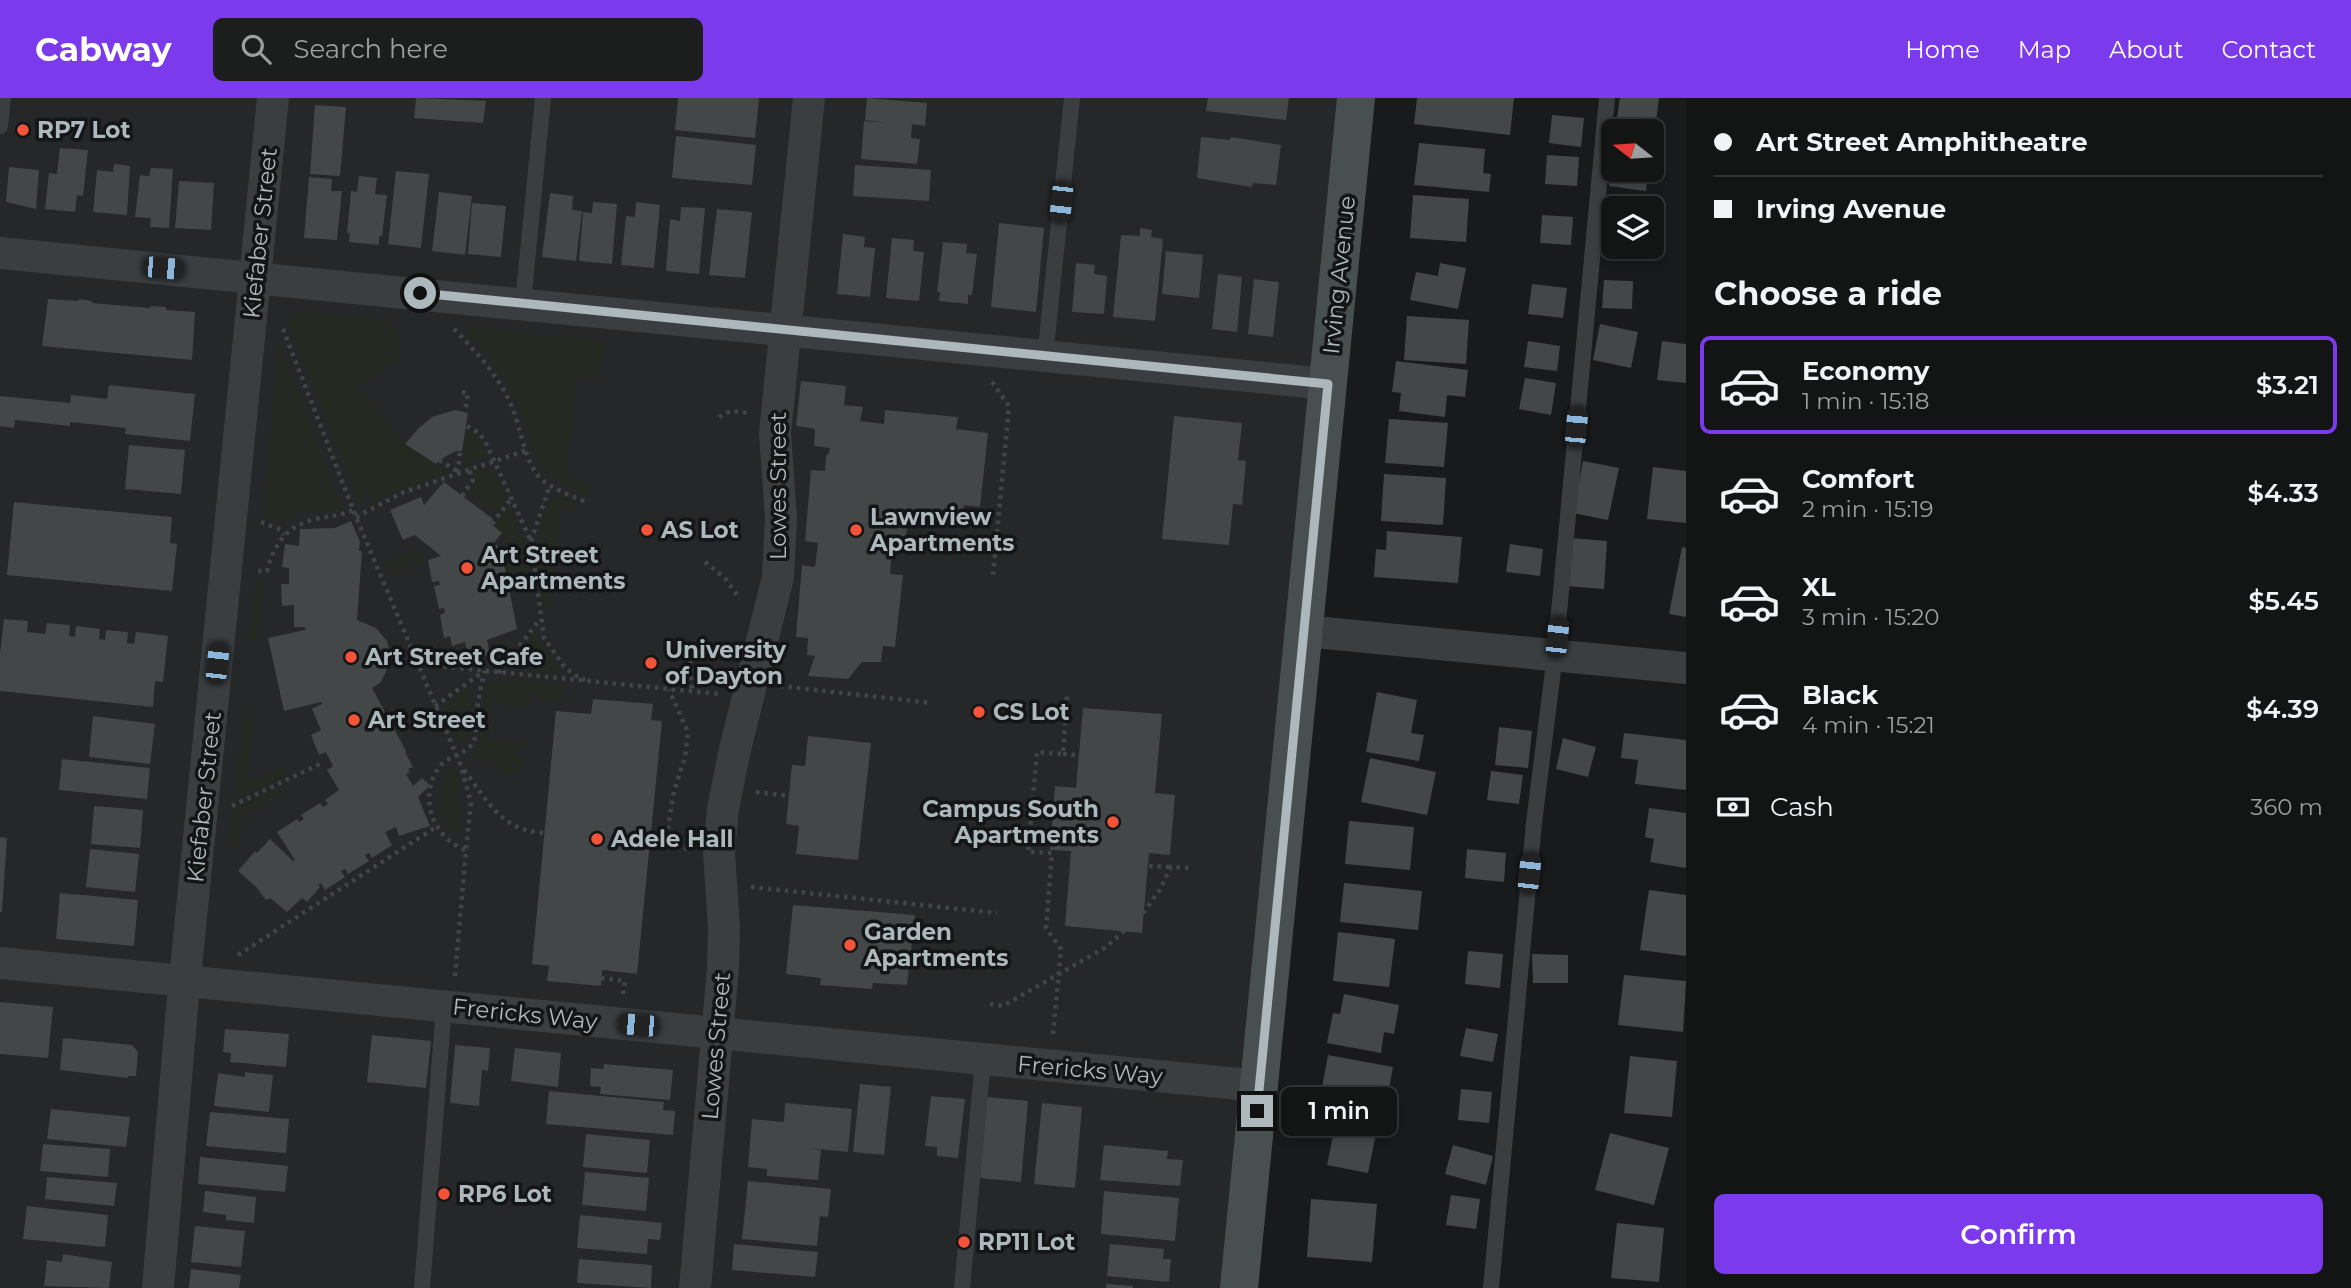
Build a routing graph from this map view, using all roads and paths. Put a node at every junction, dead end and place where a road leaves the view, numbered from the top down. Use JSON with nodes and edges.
{"nodes":[{"id":1,"x":3,"y":98,"type":"edge"},
{"id":2,"x":273,"y":98,"type":"edge"},
{"id":3,"x":543,"y":98,"type":"edge"},
{"id":4,"x":809,"y":98,"type":"edge"},
{"id":5,"x":1072,"y":98,"type":"edge"},
{"id":6,"x":1356,"y":98,"type":"edge"},
{"id":7,"x":1606,"y":98,"type":"edge"},
{"id":8,"x":0,"y":126,"type":"edge"},
{"id":9,"x":0,"y":253,"type":"edge"},
{"id":10,"x":255,"y":277,"type":"junction"},
{"id":11,"x":523,"y":303,"type":"junction"},
{"id":12,"x":449,"y":323,"type":"dead end"},
{"id":13,"x":275,"y":328,"type":"dead end"},
{"id":14,"x":785,"y":330,"type":"junction"},
{"id":15,"x":1045,"y":357,"type":"junction"},
{"id":16,"x":988,"y":376,"type":"dead end"},
{"id":17,"x":1328,"y":384,"type":"junction"},
{"id":18,"x":462,"y":392,"type":"dead end"},
{"id":19,"x":465,"y":412,"type":"dead end"},
{"id":20,"x":467,"y":426,"type":"dead end"},
{"id":21,"x":527,"y":450,"type":"junction"},
{"id":22,"x":460,"y":451,"type":"dead end"},
{"id":23,"x":439,"y":460,"type":"dead end"},
{"id":24,"x":494,"y":462,"type":"junction"},
{"id":25,"x":469,"y":469,"type":"junction"},
{"id":26,"x":458,"y":472,"type":"junction"},
{"id":27,"x":550,"y":485,"type":"junction"},
{"id":28,"x":462,"y":496,"type":"dead end"},
{"id":29,"x":511,"y":499,"type":"junction"},
{"id":30,"x":588,"y":503,"type":"dead end"},
{"id":31,"x":353,"y":510,"type":"junction"},
{"id":32,"x":356,"y":517,"type":"junction"},
{"id":33,"x":261,"y":522,"type":"dead end"},
{"id":34,"x":492,"y":524,"type":"dead end"},
{"id":35,"x":284,"y":535,"type":"junction"},
{"id":36,"x":531,"y":541,"type":"junction"},
{"id":37,"x":252,"y":570,"type":"dead end"},
{"id":38,"x":993,"y":575,"type":"dead end"},
{"id":39,"x":540,"y":619,"type":"junction"},
{"id":40,"x":1304,"y":631,"type":"junction"},
{"id":41,"x":690,"y":651,"type":"dead end"},
{"id":42,"x":1555,"y":655,"type":"junction"},
{"id":43,"x":417,"y":664,"type":"junction"},
{"id":44,"x":1686,"y":668,"type":"edge"},
{"id":45,"x":485,"y":671,"type":"junction"},
{"id":46,"x":499,"y":673,"type":"junction"},
{"id":47,"x":593,"y":683,"type":"junction"},
{"id":48,"x":669,"y":690,"type":"junction"},
{"id":49,"x":749,"y":690,"type":"junction"},
{"id":50,"x":692,"y":692,"type":"junction"},
{"id":51,"x":1067,"y":695,"type":"dead end"},
{"id":52,"x":932,"y":703,"type":"dead end"},
{"id":53,"x":435,"y":706,"type":"junction"},
{"id":54,"x":455,"y":754,"type":"junction"},
{"id":55,"x":1063,"y":754,"type":"junction"},
{"id":56,"x":1075,"y":755,"type":"dead end"},
{"id":57,"x":324,"y":762,"type":"dead end"},
{"id":58,"x":461,"y":766,"type":"junction"},
{"id":59,"x":228,"y":808,"type":"dead end"},
{"id":60,"x":437,"y":826,"type":"junction"},
{"id":61,"x":544,"y":833,"type":"dead end"},
{"id":62,"x":650,"y":844,"type":"dead end"},
{"id":63,"x":665,"y":846,"type":"junction"},
{"id":64,"x":466,"y":850,"type":"junction"},
{"id":65,"x":719,"y":852,"type":"junction"},
{"id":66,"x":1149,"y":866,"type":"dead end"},
{"id":67,"x":1171,"y":867,"type":"junction"},
{"id":68,"x":1190,"y":868,"type":"dead end"},
{"id":69,"x":722,"y":884,"type":"junction"},
{"id":70,"x":997,"y":913,"type":"dead end"},
{"id":71,"x":1143,"y":913,"type":"dead end"},
{"id":72,"x":1124,"y":931,"type":"dead end"},
{"id":73,"x":232,"y":959,"type":"dead end"},
{"id":74,"x":0,"y":963,"type":"edge"},
{"id":75,"x":1058,"y":976,"type":"junction"},
{"id":76,"x":601,"y":978,"type":"dead end"},
{"id":77,"x":185,"y":981,"type":"junction"},
{"id":78,"x":625,"y":981,"type":"dead end"},
{"id":79,"x":449,"y":993,"type":"junction"},
{"id":80,"x":990,"y":1004,"type":"dead end"},
{"id":81,"x":718,"y":1033,"type":"junction"},
{"id":82,"x":1053,"y":1036,"type":"dead end"},
{"id":83,"x":984,"y":1060,"type":"junction"},
{"id":84,"x":1260,"y":1086,"type":"junction"},
{"id":85,"x":158,"y":1288,"type":"edge"},
{"id":86,"x":422,"y":1288,"type":"edge"},
{"id":87,"x":695,"y":1288,"type":"edge"},
{"id":88,"x":962,"y":1288,"type":"edge"},
{"id":89,"x":1239,"y":1288,"type":"edge"},
{"id":90,"x":1491,"y":1288,"type":"edge"}],
"edges":[{"from":1,"to":8,"type":"lane"},
{"from":2,"to":10,"type":"street","name":"Kiefaber Street"},
{"from":3,"to":11,"type":"lane"},
{"from":4,"to":14,"type":"street","name":"Lowes Street"},
{"from":5,"to":15,"type":"lane"},
{"from":6,"to":17,"type":"street","name":"Irving Avenue"},
{"from":7,"to":42,"type":"lane"},
{"from":9,"to":10,"type":"street"},
{"from":10,"to":11,"type":"street"},
{"from":10,"to":77,"type":"street","name":"Kiefaber Street"},
{"from":11,"to":14,"type":"street"},
{"from":12,"to":21,"type":"path"},
{"from":13,"to":31,"type":"path"},
{"from":14,"to":15,"type":"street"},
{"from":14,"to":49,"type":"street","name":"Lowes Street"},
{"from":15,"to":17,"type":"street"},
{"from":16,"to":38,"type":"path"},
{"from":17,"to":40,"type":"street","name":"Irving Avenue"},
{"from":18,"to":19,"type":"path"},
{"from":20,"to":24,"type":"path"},
{"from":21,"to":24,"type":"path"},
{"from":21,"to":27,"type":"path"},
{"from":22,"to":26,"type":"path"},
{"from":23,"to":26,"type":"path"},
{"from":24,"to":25,"type":"path"},
{"from":24,"to":29,"type":"path"},
{"from":25,"to":26,"type":"path"},
{"from":25,"to":28,"type":"path"},
{"from":26,"to":32,"type":"path"},
{"from":27,"to":30,"type":"path"},
{"from":27,"to":36,"type":"path"},
{"from":29,"to":34,"type":"path"},
{"from":29,"to":36,"type":"path"},
{"from":31,"to":32,"type":"path"},
{"from":31,"to":35,"type":"path"},
{"from":32,"to":43,"type":"path"},
{"from":33,"to":35,"type":"path"},
{"from":35,"to":37,"type":"path"},
{"from":36,"to":39,"type":"path"},
{"from":39,"to":46,"type":"path"},
{"from":39,"to":47,"type":"path"},
{"from":40,"to":42,"type":"street"},
{"from":40,"to":84,"type":"street","name":"Irving Avenue"},
{"from":41,"to":50,"type":"path"},
{"from":42,"to":44,"type":"street"},
{"from":42,"to":90,"type":"lane"},
{"from":43,"to":45,"type":"path"},
{"from":43,"to":53,"type":"path"},
{"from":45,"to":46,"type":"path"},
{"from":45,"to":53,"type":"path"},
{"from":45,"to":54,"type":"path"},
{"from":46,"to":47,"type":"path"},
{"from":47,"to":48,"type":"path"},
{"from":48,"to":50,"type":"path"},
{"from":48,"to":63,"type":"path"},
{"from":49,"to":50,"type":"path"},
{"from":49,"to":52,"type":"path"},
{"from":49,"to":65,"type":"street","name":"Lowes Street"},
{"from":51,"to":55,"type":"path"},
{"from":53,"to":54,"type":"path"},
{"from":54,"to":58,"type":"path"},
{"from":54,"to":60,"type":"path"},
{"from":55,"to":56,"type":"path"},
{"from":55,"to":75,"type":"path"},
{"from":57,"to":59,"type":"path"},
{"from":58,"to":61,"type":"path"},
{"from":58,"to":64,"type":"path"},
{"from":60,"to":64,"type":"path"},
{"from":60,"to":73,"type":"path"},
{"from":62,"to":63,"type":"path"},
{"from":63,"to":65,"type":"path"},
{"from":64,"to":79,"type":"path"},
{"from":65,"to":69,"type":"street","name":"Lowes Street"},
{"from":66,"to":67,"type":"path"},
{"from":67,"to":68,"type":"path"},
{"from":67,"to":71,"type":"path"},
{"from":69,"to":70,"type":"path"},
{"from":69,"to":81,"type":"street","name":"Lowes Street"},
{"from":72,"to":75,"type":"path"},
{"from":74,"to":77,"type":"street","name":"Frericks Way"},
{"from":75,"to":80,"type":"path"},
{"from":75,"to":82,"type":"path"},
{"from":76,"to":78,"type":"path"},
{"from":77,"to":79,"type":"street","name":"Frericks Way"},
{"from":77,"to":85,"type":"street","name":"Kiefaber Street"},
{"from":79,"to":81,"type":"street","name":"Frericks Way"},
{"from":79,"to":86,"type":"lane"},
{"from":81,"to":83,"type":"street","name":"Frericks Way"},
{"from":81,"to":87,"type":"street","name":"Lowes Street"},
{"from":83,"to":84,"type":"street","name":"Frericks Way"},
{"from":83,"to":88,"type":"lane"},
{"from":84,"to":89,"type":"street","name":"Irving Avenue"}]}
